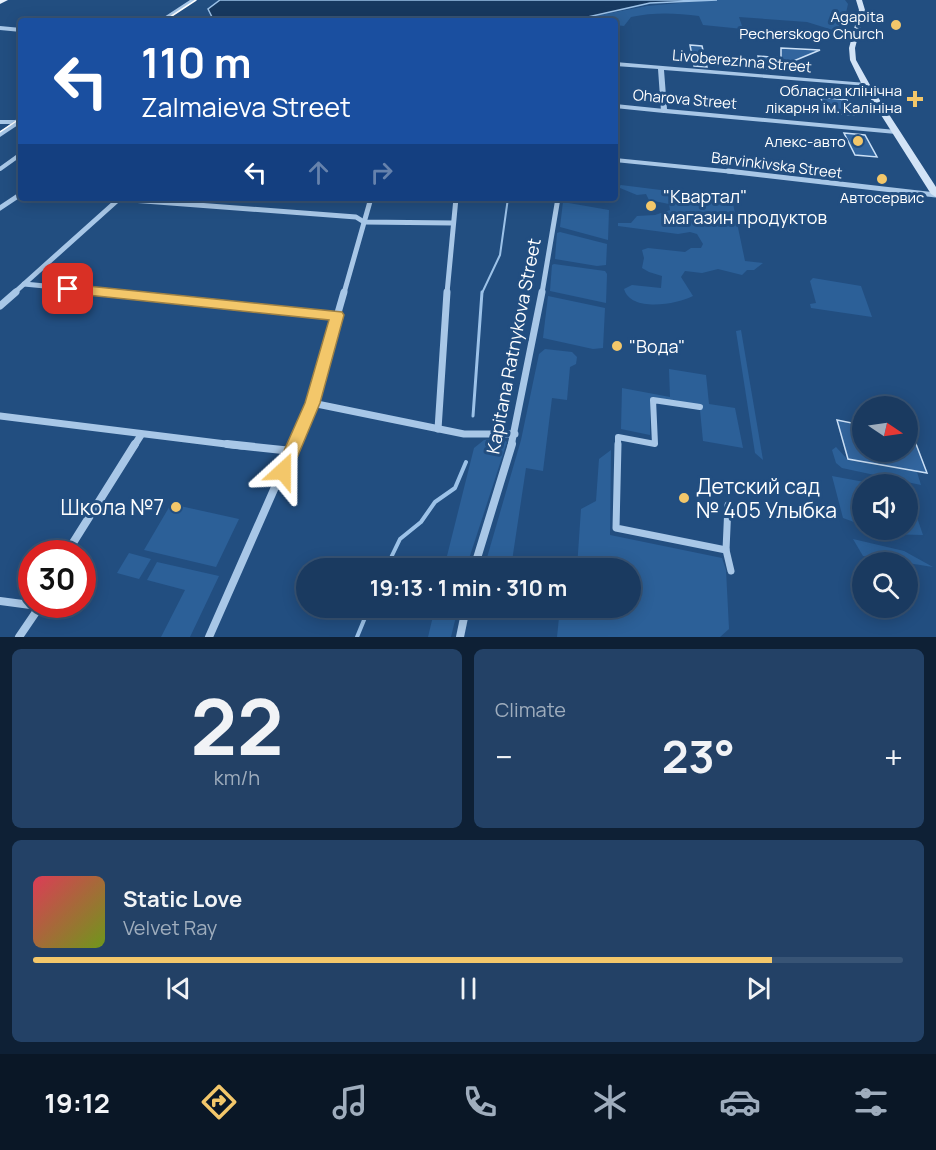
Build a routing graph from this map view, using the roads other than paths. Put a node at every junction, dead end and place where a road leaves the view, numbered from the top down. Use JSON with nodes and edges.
{"nodes":[{"id":1,"x":193,"y":0,"type":"edge"},
{"id":2,"x":203,"y":0,"type":"edge"},
{"id":3,"x":859,"y":0,"type":"edge"},
{"id":4,"x":165,"y":18,"type":"edge"},
{"id":5,"x":176,"y":18,"type":"edge"},
{"id":6,"x":0,"y":28,"type":"edge"},
{"id":7,"x":18,"y":30,"type":"edge"},
{"id":8,"x":618,"y":64,"type":"edge"},
{"id":9,"x":661,"y":68,"type":"junction"},
{"id":10,"x":866,"y":86,"type":"junction"},
{"id":11,"x":618,"y":106,"type":"edge"},
{"id":12,"x":664,"y":111,"type":"junction"},
{"id":13,"x":18,"y":114,"type":"edge"},
{"id":14,"x":18,"y":121,"type":"edge"},
{"id":15,"x":18,"y":122,"type":"edge"},
{"id":16,"x":2,"y":123,"type":"edge"},
{"id":17,"x":896,"y":132,"type":"junction"},
{"id":18,"x":0,"y":135,"type":"edge"},
{"id":19,"x":18,"y":156,"type":"edge"},
{"id":20,"x":618,"y":160,"type":"edge"},
{"id":21,"x":0,"y":169,"type":"edge"},
{"id":22,"x":936,"y":194,"type":"edge"},
{"id":23,"x":18,"y":196,"type":"edge"},
{"id":24,"x":117,"y":201,"type":"edge"},
{"id":25,"x":145,"y":201,"type":"edge"},
{"id":26,"x":370,"y":201,"type":"edge"},
{"id":27,"x":456,"y":201,"type":"edge"},
{"id":28,"x":558,"y":201,"type":"edge"},
{"id":29,"x":0,"y":208,"type":"edge"},
{"id":30,"x":364,"y":222,"type":"junction"},
{"id":31,"x":453,"y":224,"type":"junction"},
{"id":32,"x":24,"y":284,"type":"junction"},
{"id":33,"x":0,"y":306,"type":"edge"},
{"id":34,"x":337,"y":315,"type":"junction"},
{"id":35,"x":312,"y":403,"type":"junction"},
{"id":36,"x":700,"y":407,"type":"dead end"},
{"id":37,"x":0,"y":416,"type":"edge"},
{"id":38,"x":438,"y":429,"type":"junction"},
{"id":39,"x":515,"y":434,"type":"junction"},
{"id":40,"x":141,"y":435,"type":"junction"},
{"id":41,"x":292,"y":451,"type":"junction"},
{"id":42,"x":728,"y":505,"type":"dead end"},
{"id":43,"x":75,"y":540,"type":"edge"},
{"id":44,"x":726,"y":550,"type":"junction"},
{"id":45,"x":477,"y":558,"type":"edge"},
{"id":46,"x":731,"y":571,"type":"dead end"},
{"id":47,"x":0,"y":601,"type":"edge"},
{"id":48,"x":18,"y":603,"type":"edge"},
{"id":49,"x":30,"y":618,"type":"edge"},
{"id":50,"x":464,"y":618,"type":"edge"},
{"id":51,"x":19,"y":637,"type":"edge"},
{"id":52,"x":209,"y":637,"type":"edge"},
{"id":53,"x":460,"y":637,"type":"edge"}],
"edges":[{"from":1,"to":4,"type":"street"},
{"from":2,"to":5,"type":"street"},
{"from":3,"to":10,"type":"main road"},
{"from":6,"to":7,"type":"street"},
{"from":8,"to":9,"type":"street","name":"Livoberezhna Street"},
{"from":9,"to":10,"type":"street","name":"Livoberezhna Street"},
{"from":9,"to":12,"type":"street"},
{"from":10,"to":17,"type":"main road"},
{"from":11,"to":12,"type":"street","name":"Oharova Street"},
{"from":12,"to":17,"type":"street","name":"Oharova Street"},
{"from":13,"to":16,"type":"street"},
{"from":14,"to":16,"type":"street"},
{"from":15,"to":18,"type":"street"},
{"from":17,"to":22,"type":"main road"},
{"from":19,"to":21,"type":"street"},
{"from":20,"to":22,"type":"street","name":"Barvinkivska Street"},
{"from":23,"to":29,"type":"street"},
{"from":24,"to":32,"type":"street"},
{"from":25,"to":30,"type":"street"},
{"from":26,"to":30,"type":"street"},
{"from":27,"to":31,"type":"street"},
{"from":28,"to":39,"type":"street","name":"Kapitana Ratnykova Street"},
{"from":30,"to":31,"type":"street"},
{"from":30,"to":34,"type":"street"},
{"from":31,"to":38,"type":"street"},
{"from":32,"to":33,"type":"street"},
{"from":32,"to":34,"type":"street"},
{"from":34,"to":35,"type":"street"},
{"from":35,"to":38,"type":"street"},
{"from":35,"to":41,"type":"street"},
{"from":36,"to":44,"type":"street"},
{"from":37,"to":40,"type":"street"},
{"from":38,"to":39,"type":"street"},
{"from":39,"to":45,"type":"street","name":"Kapitana Ratnykova Street"},
{"from":40,"to":41,"type":"street"},
{"from":40,"to":43,"type":"street"},
{"from":41,"to":52,"type":"street"},
{"from":42,"to":44,"type":"street"},
{"from":44,"to":46,"type":"street"},
{"from":47,"to":48,"type":"street"},
{"from":49,"to":51,"type":"street"},
{"from":50,"to":53,"type":"street"}]}
